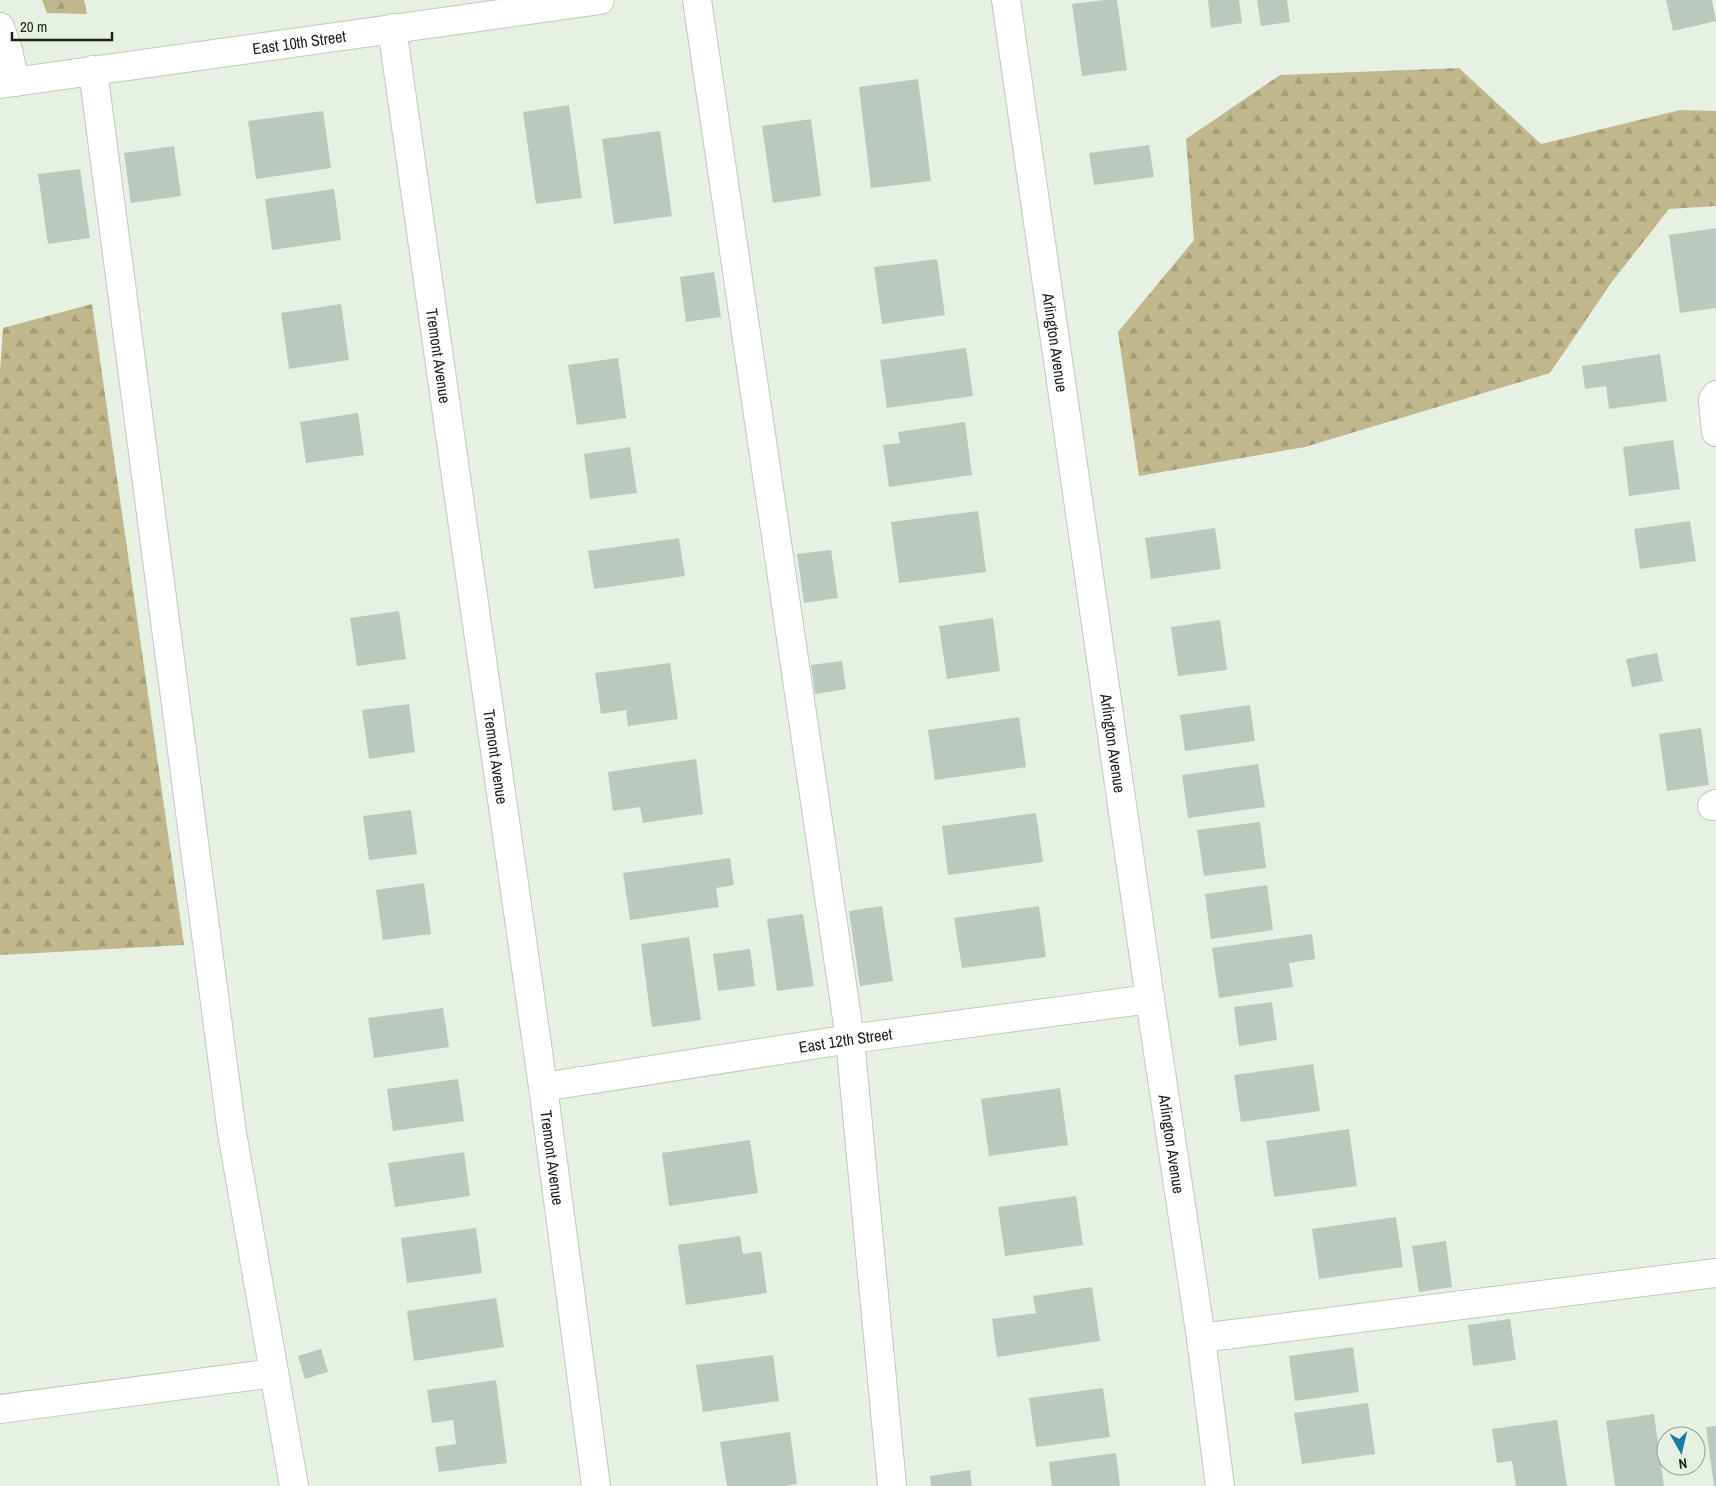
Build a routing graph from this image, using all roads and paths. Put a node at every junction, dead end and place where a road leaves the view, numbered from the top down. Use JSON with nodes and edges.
{"nodes":[{"id":1,"x":600,"y":0,"type":"edge"},
{"id":2,"x":697,"y":0,"type":"edge"},
{"id":3,"x":1006,"y":0,"type":"edge"},
{"id":4,"x":568,"y":2,"type":"edge"},
{"id":5,"x":495,"y":7,"type":"edge"},
{"id":6,"x":0,"y":27,"type":"edge"},
{"id":7,"x":392,"y":28,"type":"junction"},
{"id":8,"x":93,"y":70,"type":"junction"},
{"id":9,"x":8,"y":83,"type":"edge"},
{"id":10,"x":1716,"y":395,"type":"edge"},
{"id":11,"x":1716,"y":432,"type":"edge"},
{"id":12,"x":1150,"y":999,"type":"junction"},
{"id":13,"x":850,"y":1039,"type":"junction"},
{"id":14,"x":543,"y":1087,"type":"junction"},
{"id":15,"x":1716,"y":1273,"type":"edge"},
{"id":16,"x":1201,"y":1338,"type":"junction"},
{"id":17,"x":274,"y":1372,"type":"junction"},
{"id":18,"x":0,"y":1409,"type":"edge"},
{"id":19,"x":294,"y":1486,"type":"edge"},
{"id":20,"x":596,"y":1486,"type":"edge"},
{"id":21,"x":892,"y":1486,"type":"edge"},
{"id":22,"x":1220,"y":1486,"type":"edge"}],
"edges":[{"from":1,"to":4,"type":"street","name":"East 10th Street"},
{"from":2,"to":13,"type":"street"},
{"from":3,"to":12,"type":"street","name":"Arlington Avenue"},
{"from":4,"to":5,"type":"street","name":"East 10th Street"},
{"from":5,"to":7,"type":"street","name":"East 10th Street"},
{"from":6,"to":9,"type":"street"},
{"from":7,"to":8,"type":"street","name":"East 10th Street"},
{"from":7,"to":14,"type":"street","name":"Tremont Avenue"},
{"from":8,"to":9,"type":"street","name":"East 10th Street"},
{"from":8,"to":17,"type":"street"},
{"from":10,"to":11,"type":"street"},
{"from":12,"to":13,"type":"street","name":"East 12th Street"},
{"from":12,"to":16,"type":"street","name":"Arlington Avenue"},
{"from":13,"to":14,"type":"street","name":"East 12th Street"},
{"from":13,"to":21,"type":"street"},
{"from":14,"to":20,"type":"street","name":"Tremont Avenue"},
{"from":15,"to":16,"type":"street"},
{"from":16,"to":22,"type":"street","name":"Arlington Avenue"},
{"from":17,"to":18,"type":"street"},
{"from":17,"to":19,"type":"street"}]}
